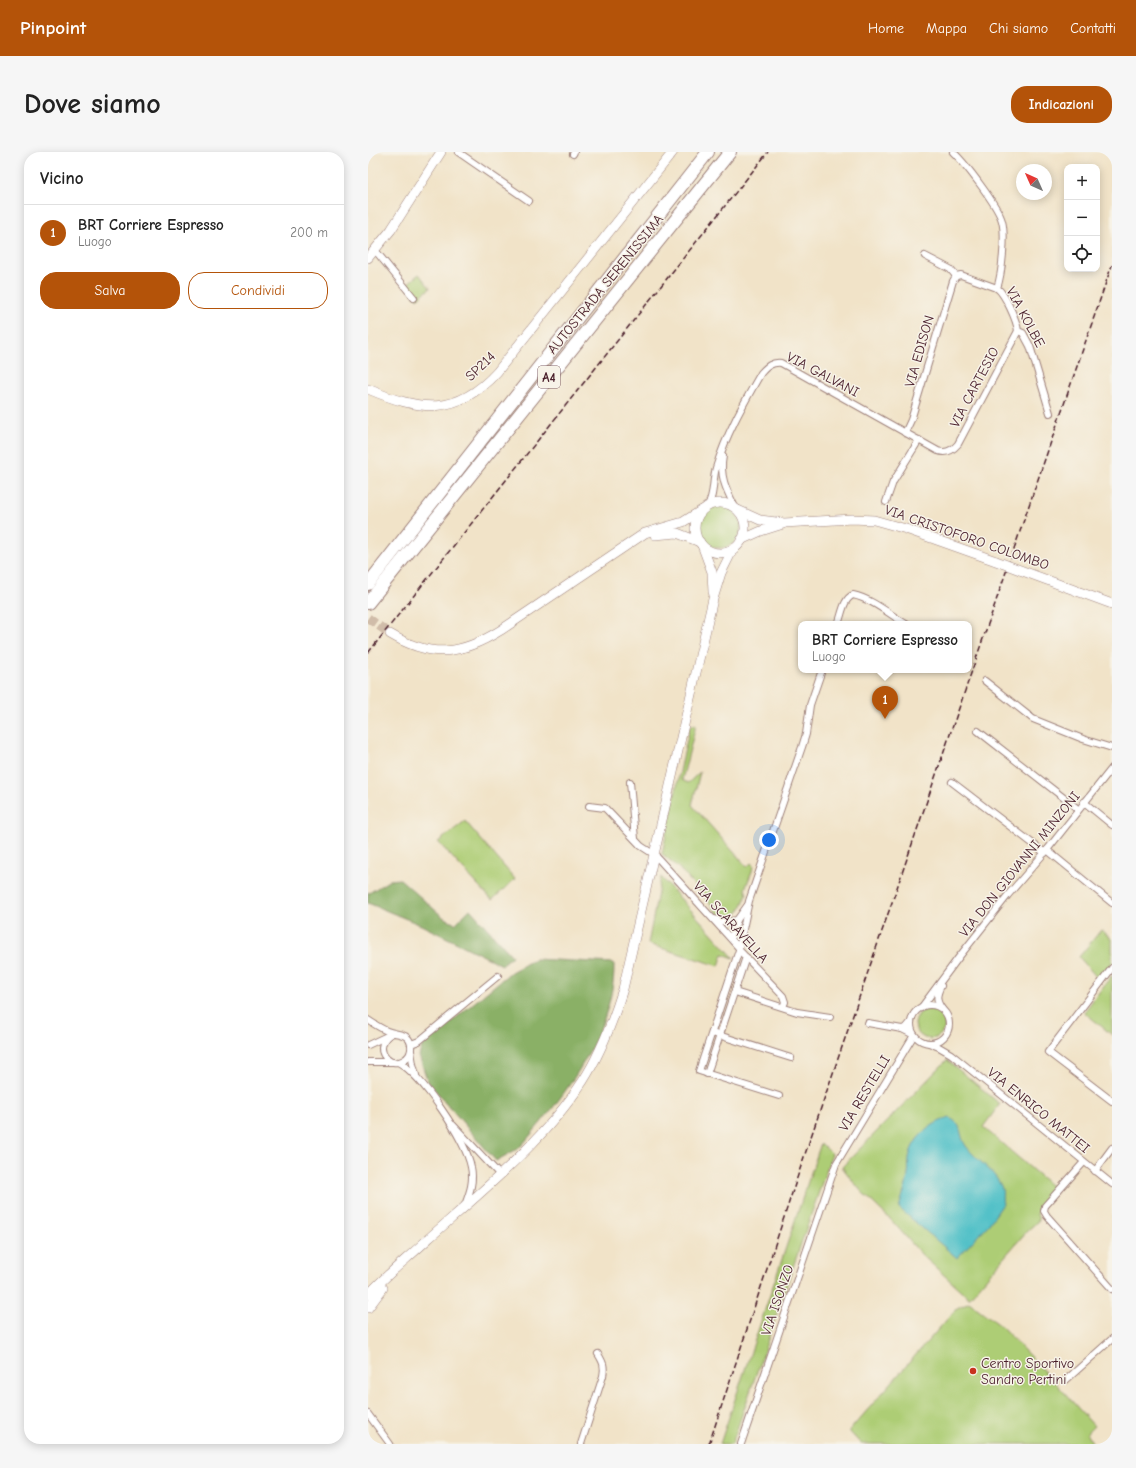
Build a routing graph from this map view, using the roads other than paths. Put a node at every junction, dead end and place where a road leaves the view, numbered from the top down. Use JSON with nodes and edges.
{"nodes":[{"id":1,"x":441,"y":152,"type":"edge"},
{"id":2,"x":458,"y":152,"type":"edge"},
{"id":3,"x":673,"y":152,"type":"edge"},
{"id":4,"x":708,"y":152,"type":"edge"},
{"id":5,"x":730,"y":152,"type":"edge"},
{"id":6,"x":952,"y":152,"type":"edge"},
{"id":7,"x":529,"y":202,"type":"dead end"},
{"id":8,"x":375,"y":250,"type":"junction"},
{"id":9,"x":925,"y":256,"type":"dead end"},
{"id":10,"x":368,"y":258,"type":"edge"},
{"id":11,"x":956,"y":276,"type":"junction"},
{"id":12,"x":997,"y":288,"type":"junction"},
{"id":13,"x":414,"y":298,"type":"dead end"},
{"id":14,"x":1018,"y":331,"type":"junction"},
{"id":15,"x":368,"y":389,"type":"edge"},
{"id":16,"x":1050,"y":413,"type":"dead end"},
{"id":17,"x":905,"y":433,"type":"junction"},
{"id":18,"x":919,"y":440,"type":"junction"},
{"id":19,"x":724,"y":447,"type":"junction"},
{"id":20,"x":948,"y":452,"type":"joint"},
{"id":21,"x":886,"y":502,"type":"dead end"},
{"id":22,"x":704,"y":509,"type":"junction"},
{"id":23,"x":737,"y":510,"type":"junction"},
{"id":24,"x":784,"y":523,"type":"junction"},
{"id":25,"x":639,"y":537,"type":"junction"},
{"id":26,"x":741,"y":540,"type":"junction"},
{"id":27,"x":701,"y":543,"type":"junction"},
{"id":28,"x":733,"y":549,"type":"junction"},
{"id":29,"x":368,"y":584,"type":"edge"},
{"id":30,"x":713,"y":599,"type":"junction"},
{"id":31,"x":368,"y":603,"type":"edge"},
{"id":32,"x":1112,"y":604,"type":"edge"},
{"id":33,"x":839,"y":621,"type":"edge"},
{"id":34,"x":901,"y":621,"type":"edge"},
{"id":35,"x":390,"y":634,"type":"tunnel mouth"},
{"id":36,"x":821,"y":673,"type":"edge"},
{"id":37,"x":985,"y":681,"type":"dead end"},
{"id":38,"x":978,"y":732,"type":"dead end"},
{"id":39,"x":1112,"y":748,"type":"edge"},
{"id":40,"x":1112,"y":768,"type":"edge"},
{"id":41,"x":630,"y":782,"type":"dead end"},
{"id":42,"x":952,"y":782,"type":"dead end"},
{"id":43,"x":1084,"y":802,"type":"junction"},
{"id":44,"x":588,"y":806,"type":"dead end"},
{"id":45,"x":1078,"y":809,"type":"junction"},
{"id":46,"x":1112,"y":825,"type":"edge"},
{"id":47,"x":635,"y":839,"type":"junction"},
{"id":48,"x":1046,"y":851,"type":"junction"},
{"id":49,"x":655,"y":855,"type":"junction"},
{"id":50,"x":749,"y":901,"type":"junction"},
{"id":51,"x":1112,"y":903,"type":"edge"},
{"id":52,"x":714,"y":919,"type":"junction"},
{"id":53,"x":737,"y":920,"type":"junction"},
{"id":54,"x":731,"y":938,"type":"junction"},
{"id":55,"x":739,"y":949,"type":"junction"},
{"id":56,"x":746,"y":958,"type":"junction"},
{"id":57,"x":1112,"y":968,"type":"edge"},
{"id":58,"x":498,"y":976,"type":"dead end"},
{"id":59,"x":946,"y":976,"type":"junction"},
{"id":60,"x":727,"y":987,"type":"junction"},
{"id":61,"x":735,"y":991,"type":"junction"},
{"id":62,"x":783,"y":1007,"type":"junction"},
{"id":63,"x":921,"y":1008,"type":"junction"},
{"id":64,"x":943,"y":1012,"type":"junction"},
{"id":65,"x":830,"y":1017,"type":"dead end"},
{"id":66,"x":368,"y":1020,"type":"edge"},
{"id":67,"x":911,"y":1022,"type":"junction"},
{"id":68,"x":868,"y":1023,"type":"dead end"},
{"id":69,"x":377,"y":1027,"type":"junction"},
{"id":70,"x":902,"y":1030,"type":"junction"},
{"id":71,"x":712,"y":1033,"type":"junction"},
{"id":72,"x":946,"y":1033,"type":"junction"},
{"id":73,"x":391,"y":1034,"type":"junction"},
{"id":74,"x":914,"y":1035,"type":"junction"},
{"id":75,"x":720,"y":1036,"type":"junction"},
{"id":76,"x":382,"y":1040,"type":"junction"},
{"id":77,"x":929,"y":1043,"type":"junction"},
{"id":78,"x":371,"y":1044,"type":"edge"},
{"id":79,"x":411,"y":1047,"type":"junction"},
{"id":80,"x":951,"y":1054,"type":"junction"},
{"id":81,"x":790,"y":1058,"type":"dead end"},
{"id":82,"x":368,"y":1062,"type":"edge"},
{"id":83,"x":395,"y":1062,"type":"junction"},
{"id":84,"x":708,"y":1074,"type":"junction"},
{"id":85,"x":420,"y":1082,"type":"junction"},
{"id":86,"x":780,"y":1096,"type":"dead end"},
{"id":87,"x":1112,"y":1101,"type":"edge"},
{"id":88,"x":447,"y":1118,"type":"junction"},
{"id":89,"x":1112,"y":1148,"type":"edge"},
{"id":90,"x":1084,"y":1162,"type":"junction"},
{"id":91,"x":836,"y":1164,"type":"joint"},
{"id":92,"x":1095,"y":1171,"type":"junction"},
{"id":93,"x":499,"y":1174,"type":"junction"},
{"id":94,"x":1112,"y":1184,"type":"edge"},
{"id":95,"x":464,"y":1207,"type":"junction"},
{"id":96,"x":414,"y":1252,"type":"junction"},
{"id":97,"x":1112,"y":1289,"type":"edge"},
{"id":98,"x":368,"y":1295,"type":"edge"},
{"id":99,"x":368,"y":1308,"type":"edge"},
{"id":100,"x":1112,"y":1339,"type":"edge"},
{"id":101,"x":598,"y":1354,"type":"dead end"},
{"id":102,"x":1066,"y":1380,"type":"dead end"},
{"id":103,"x":368,"y":1414,"type":"edge"},
{"id":104,"x":390,"y":1444,"type":"edge"},
{"id":105,"x":581,"y":1444,"type":"edge"},
{"id":106,"x":741,"y":1444,"type":"edge"}],
"edges":[{"from":1,"to":8,"type":"street"},
{"from":2,"to":7,"type":"street"},
{"from":3,"to":15,"type":"street","name":"SP214","number":"SP214"},
{"from":4,"to":29,"type":"highway","name":"AUTOSTRADA SERENISSIMA","number":"A4"},
{"from":5,"to":31,"type":"highway","name":"AUTOSTRADA SERENISSIMA","number":"A4"},
{"from":6,"to":12,"type":"street","name":"VIA KOLBE"},
{"from":8,"to":10,"type":"street"},
{"from":8,"to":13,"type":"street"},
{"from":9,"to":11,"type":"street"},
{"from":11,"to":12,"type":"street"},
{"from":11,"to":17,"type":"street","name":"VIA EDISON"},
{"from":12,"to":14,"type":"street","name":"VIA KOLBE"},
{"from":14,"to":16,"type":"street","name":"VIA KOLBE"},
{"from":14,"to":20,"type":"street","name":"VIA CARTESIO"},
{"from":17,"to":18,"type":"street","name":"VIA GALVANI"},
{"from":17,"to":19,"type":"street","name":"VIA GALVANI"},
{"from":18,"to":20,"type":"street","name":"VIA GALVANI"},
{"from":18,"to":21,"type":"street"},
{"from":19,"to":22,"type":"street","name":"VIA GALVANI"},
{"from":19,"to":23,"type":"street","name":"VIA GALVANI"},
{"from":22,"to":23,"type":"street"},
{"from":22,"to":25,"type":"street"},
{"from":22,"to":27,"type":"street"},
{"from":23,"to":24,"type":"street","name":"VIA CRISTOFORO COLOMBO"},
{"from":23,"to":26,"type":"street"},
{"from":24,"to":26,"type":"street","name":"VIA CRISTOFORO COLOMBO"},
{"from":24,"to":32,"type":"street","name":"VIA CRISTOFORO COLOMBO","bridge":true},
{"from":25,"to":27,"type":"street"},
{"from":25,"to":35,"type":"street"},
{"from":26,"to":28,"type":"street"},
{"from":27,"to":28,"type":"street"},
{"from":27,"to":30,"type":"street"},
{"from":28,"to":30,"type":"street"},
{"from":30,"to":49,"type":"street"},
{"from":33,"to":34,"type":"street"},
{"from":36,"to":50,"type":"street"},
{"from":37,"to":39,"type":"street"},
{"from":38,"to":45,"type":"street"},
{"from":40,"to":43,"type":"street","name":"VIA DON GIOVANNI MINZONI"},
{"from":41,"to":47,"type":"street"},
{"from":42,"to":48,"type":"street"},
{"from":43,"to":45,"type":"street","name":"VIA DON GIOVANNI MINZONI"},
{"from":43,"to":46,"type":"street"},
{"from":44,"to":47,"type":"street","name":"VIA SCARAVELLA"},
{"from":45,"to":48,"type":"street","name":"VIA DON GIOVANNI MINZONI"},
{"from":47,"to":49,"type":"street","name":"VIA SCARAVELLA"},
{"from":48,"to":51,"type":"street"},
{"from":48,"to":59,"type":"street","name":"VIA DON GIOVANNI MINZONI"},
{"from":49,"to":52,"type":"street","name":"VIA SCARAVELLA"},
{"from":49,"to":93,"type":"street"},
{"from":50,"to":53,"type":"street"},
{"from":50,"to":55,"type":"street"},
{"from":52,"to":53,"type":"street"},
{"from":52,"to":54,"type":"street","name":"VIA SCARAVELLA"},
{"from":53,"to":54,"type":"street"},
{"from":54,"to":55,"type":"street","name":"VIA SCARAVELLA"},
{"from":55,"to":56,"type":"street","name":"VIA SCARAVELLA"},
{"from":55,"to":60,"type":"street"},
{"from":56,"to":61,"type":"street"},
{"from":56,"to":62,"type":"street","name":"VIA SCARAVELLA"},
{"from":57,"to":87,"type":"street"},
{"from":58,"to":79,"type":"street"},
{"from":59,"to":63,"type":"street","name":"VIA DON GIOVANNI MINZONI"},
{"from":59,"to":64,"type":"street","name":"VIA DON GIOVANNI MINZONI"},
{"from":60,"to":61,"type":"street"},
{"from":60,"to":71,"type":"street"},
{"from":61,"to":62,"type":"street"},
{"from":61,"to":75,"type":"street"},
{"from":62,"to":65,"type":"street"},
{"from":63,"to":64,"type":"street"},
{"from":63,"to":67,"type":"street"},
{"from":64,"to":72,"type":"street"},
{"from":66,"to":69,"type":"street"},
{"from":67,"to":70,"type":"street"},
{"from":67,"to":74,"type":"street"},
{"from":68,"to":70,"type":"street"},
{"from":69,"to":73,"type":"street"},
{"from":69,"to":76,"type":"street"},
{"from":69,"to":78,"type":"street"},
{"from":70,"to":74,"type":"street"},
{"from":71,"to":75,"type":"street"},
{"from":71,"to":84,"type":"street"},
{"from":72,"to":77,"type":"street"},
{"from":72,"to":80,"type":"street"},
{"from":73,"to":76,"type":"street"},
{"from":73,"to":79,"type":"street"},
{"from":74,"to":77,"type":"street"},
{"from":74,"to":91,"type":"street","name":"VIA RESTELLI"},
{"from":75,"to":81,"type":"street"},
{"from":75,"to":84,"type":"street"},
{"from":76,"to":78,"type":"street"},
{"from":76,"to":83,"type":"street"},
{"from":77,"to":80,"type":"street","name":"VIA ENRICO MATTEI"},
{"from":79,"to":83,"type":"street"},
{"from":79,"to":85,"type":"street"},
{"from":80,"to":90,"type":"street","name":"VIA ENRICO MATTEI"},
{"from":82,"to":83,"type":"street"},
{"from":83,"to":85,"type":"street"},
{"from":84,"to":86,"type":"street"},
{"from":85,"to":88,"type":"street"},
{"from":88,"to":93,"type":"street"},
{"from":88,"to":95,"type":"street"},
{"from":89,"to":92,"type":"street"},
{"from":90,"to":92,"type":"street","name":"VIA ENRICO MATTEI"},
{"from":90,"to":97,"type":"street"},
{"from":91,"to":106,"type":"street","name":"VIA ISONZO"},
{"from":92,"to":94,"type":"street","name":"VIA ENRICO MATTEI"},
{"from":93,"to":95,"type":"street"},
{"from":95,"to":96,"type":"street"},
{"from":96,"to":98,"type":"street"},
{"from":96,"to":99,"type":"street"},
{"from":100,"to":102,"type":"street"},
{"from":101,"to":105,"type":"street"},
{"from":103,"to":104,"type":"street"}]}
